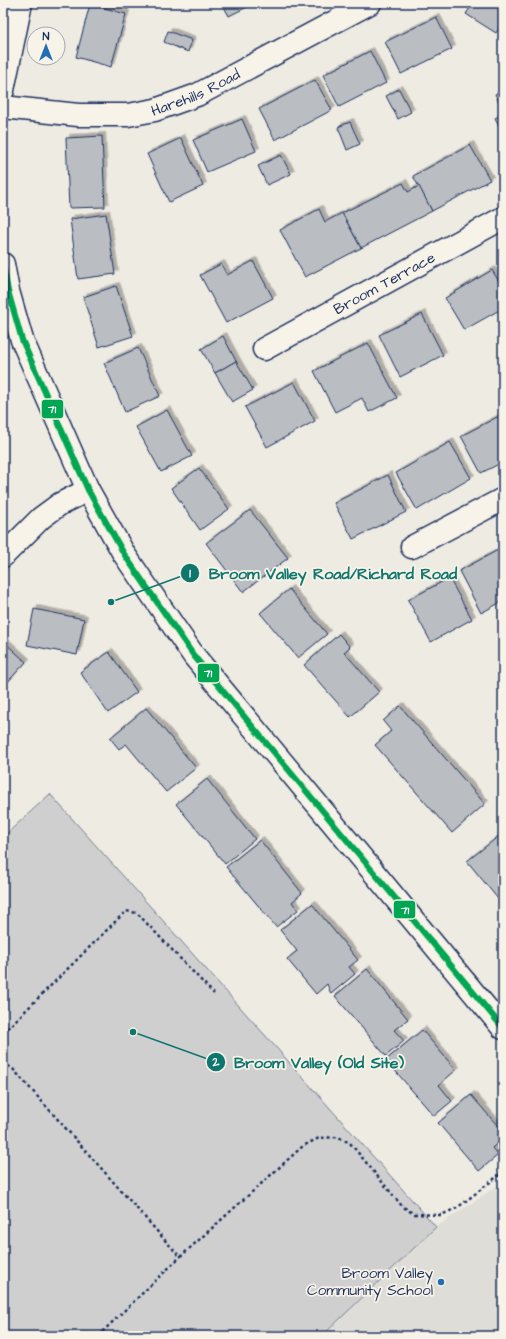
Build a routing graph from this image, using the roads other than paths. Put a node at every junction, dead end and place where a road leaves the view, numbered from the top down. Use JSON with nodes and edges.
{"nodes":[{"id":1,"x":21,"y":3,"type":"edge"},
{"id":2,"x":370,"y":3,"type":"edge"},
{"id":3,"x":3,"y":90,"type":"edge"},
{"id":4,"x":3,"y":107,"type":"edge"},
{"id":5,"x":503,"y":218,"type":"edge"},
{"id":6,"x":3,"y":264,"type":"edge"},
{"id":7,"x":264,"y":349,"type":"dead end"},
{"id":8,"x":88,"y":490,"type":"junction"},
{"id":9,"x":503,"y":499,"type":"edge"},
{"id":10,"x":412,"y":547,"type":"dead end"},
{"id":11,"x":3,"y":556,"type":"edge"},
{"id":12,"x":503,"y":1028,"type":"edge"}],
"edges":[{"from":1,"to":3,"type":"street"},
{"from":2,"to":4,"type":"street","name":"Harehills Road"},
{"from":5,"to":7,"type":"street","name":"Broom Terrace"},
{"from":6,"to":8,"type":"street"},
{"from":8,"to":11,"type":"street"},
{"from":8,"to":12,"type":"street"},
{"from":9,"to":10,"type":"street"}]}
